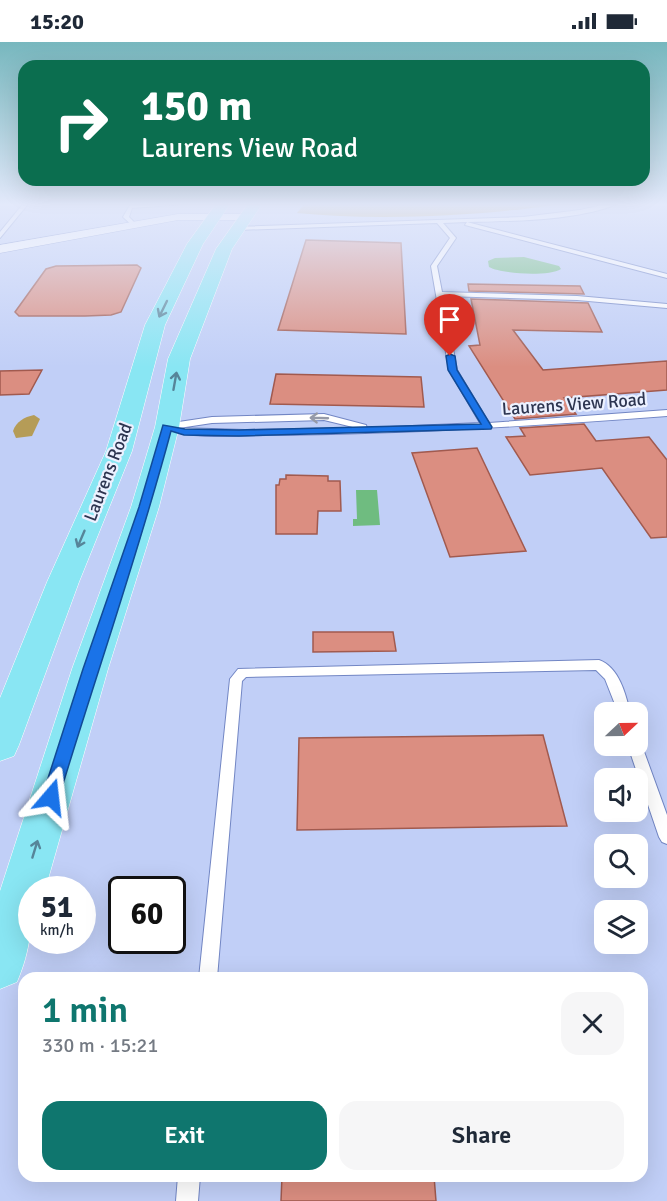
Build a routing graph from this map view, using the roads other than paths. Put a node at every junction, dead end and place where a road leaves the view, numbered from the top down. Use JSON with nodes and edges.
{"nodes":[{"id":1,"x":188,"y":258,"type":"edge"},
{"id":2,"x":220,"y":258,"type":"edge"},
{"id":3,"x":439,"y":258,"type":"edge"},
{"id":4,"x":597,"y":258,"type":"edge"},
{"id":5,"x":667,"y":276,"type":"edge"},
{"id":6,"x":438,"y":294,"type":"junction"},
{"id":7,"x":667,"y":306,"type":"edge"},
{"id":8,"x":667,"y":413,"type":"edge"},
{"id":9,"x":127,"y":426,"type":"junction"},
{"id":10,"x":167,"y":427,"type":"junction"},
{"id":11,"x":487,"y":427,"type":"junction"},
{"id":12,"x":376,"y":430,"type":"junction"},
{"id":13,"x":620,"y":702,"type":"edge"},
{"id":14,"x":0,"y":745,"type":"edge"},
{"id":15,"x":639,"y":756,"type":"edge"},
{"id":16,"x":667,"y":837,"type":"edge"},
{"id":17,"x":9,"y":905,"type":"edge"},
{"id":18,"x":0,"y":965,"type":"edge"},
{"id":19,"x":209,"y":972,"type":"edge"},
{"id":20,"x":189,"y":1182,"type":"edge"},
{"id":21,"x":187,"y":1201,"type":"edge"}],
"edges":[{"from":1,"to":9,"type":"main road","name":"Laurens Road","one_way":true},
{"from":10,"to":2,"type":"main road","name":"Laurens Road","one_way":true},
{"from":3,"to":6,"type":"lane"},
{"from":4,"to":5,"type":"lane"},
{"from":6,"to":7,"type":"lane"},
{"from":6,"to":11,"type":"lane"},
{"from":8,"to":11,"type":"lane","name":"Laurens View Road"},
{"from":9,"to":10,"type":"main road"},
{"from":9,"to":14,"type":"main road","name":"Laurens Road","one_way":true},
{"from":10,"to":12,"type":"lane","name":"Laurens View Road"},
{"from":12,"to":10,"type":"lane","name":"Laurens View Road","one_way":true},
{"from":17,"to":10,"type":"main road","name":"Laurens Road","one_way":true},
{"from":11,"to":12,"type":"lane","name":"Laurens View Road"},
{"from":13,"to":19,"type":"lane"},
{"from":15,"to":16,"type":"lane"},
{"from":17,"to":18,"type":"main road","name":"Laurens Road"},
{"from":20,"to":21,"type":"lane"}]}
